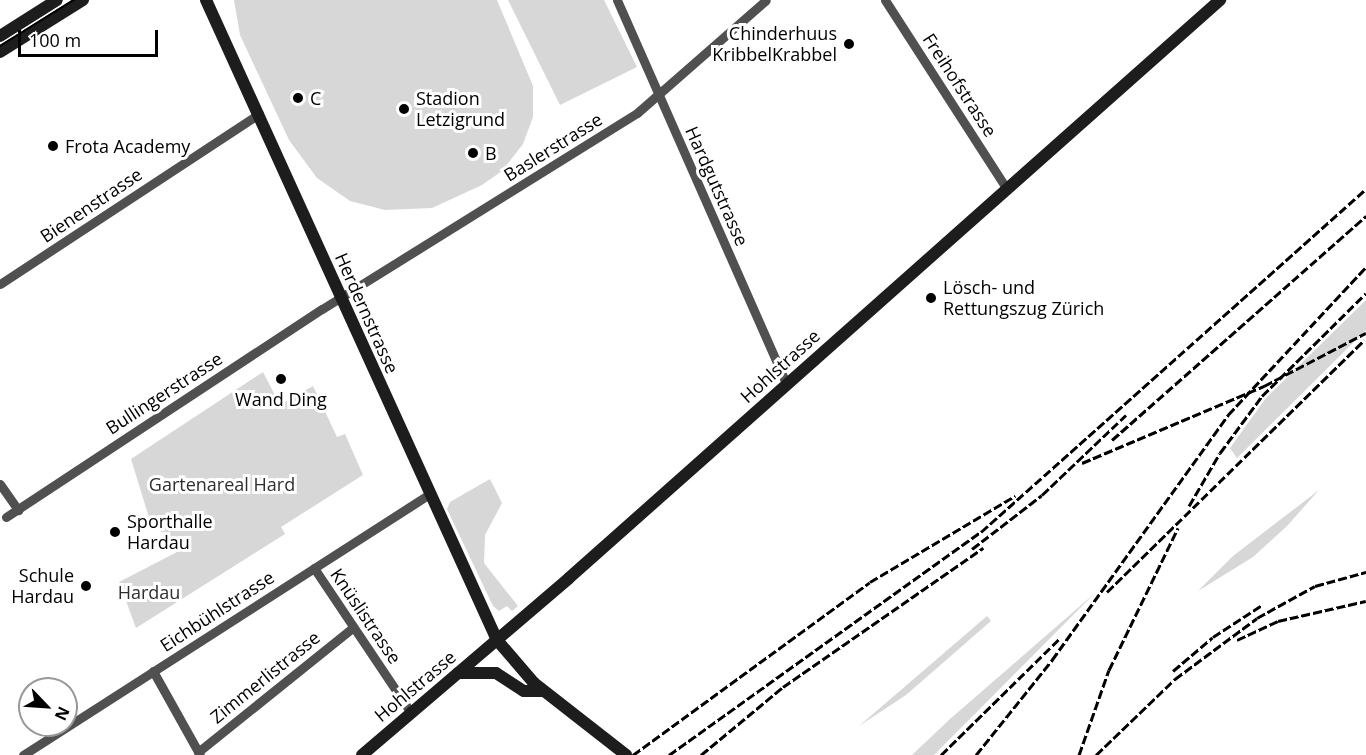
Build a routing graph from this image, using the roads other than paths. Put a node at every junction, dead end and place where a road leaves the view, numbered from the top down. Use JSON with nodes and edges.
{"nodes":[{"id":1,"x":57,"y":0,"type":"edge"},
{"id":2,"x":83,"y":0,"type":"edge"},
{"id":3,"x":207,"y":0,"type":"edge"},
{"id":4,"x":617,"y":0,"type":"edge"},
{"id":5,"x":766,"y":0,"type":"edge"},
{"id":6,"x":885,"y":0,"type":"edge"},
{"id":7,"x":1220,"y":0,"type":"edge"},
{"id":8,"x":0,"y":36,"type":"edge"},
{"id":9,"x":0,"y":52,"type":"edge"},
{"id":10,"x":659,"y":95,"type":"junction"},
{"id":11,"x":260,"y":114,"type":"junction"},
{"id":12,"x":1007,"y":189,"type":"junction"},
{"id":13,"x":0,"y":284,"type":"edge"},
{"id":14,"x":340,"y":298,"type":"junction"},
{"id":15,"x":786,"y":384,"type":"junction"},
{"id":16,"x":0,"y":484,"type":"edge"},
{"id":17,"x":429,"y":494,"type":"junction"},
{"id":18,"x":18,"y":510,"type":"junction"},
{"id":19,"x":6,"y":517,"type":"dead end"},
{"id":20,"x":314,"y":568,"type":"junction"},
{"id":21,"x":352,"y":628,"type":"junction"},
{"id":22,"x":497,"y":640,"type":"junction"},
{"id":23,"x":153,"y":671,"type":"junction"},
{"id":24,"x":458,"y":673,"type":"junction"},
{"id":25,"x":545,"y":693,"type":"junction"},
{"id":26,"x":411,"y":713,"type":"junction"},
{"id":27,"x":199,"y":753,"type":"edge"},
{"id":28,"x":23,"y":755,"type":"edge"},
{"id":29,"x":362,"y":755,"type":"edge"},
{"id":30,"x":626,"y":755,"type":"edge"}],
"edges":[{"from":1,"to":8,"type":"street"},
{"from":2,"to":9,"type":"street"},
{"from":3,"to":11,"type":"street","name":"Herdernstrasse"},
{"from":4,"to":10,"type":"street","name":"Hardgutstrasse"},
{"from":5,"to":10,"type":"street","name":"Baslerstrasse"},
{"from":6,"to":12,"type":"street","name":"Freihofstrasse"},
{"from":7,"to":12,"type":"street","name":"Hohlstrasse"},
{"from":10,"to":14,"type":"street","name":"Baslerstrasse"},
{"from":10,"to":15,"type":"street","name":"Hardgutstrasse"},
{"from":11,"to":13,"type":"street","name":"Bienenstrasse"},
{"from":11,"to":14,"type":"street","name":"Herdernstrasse"},
{"from":12,"to":15,"type":"street","name":"Hohlstrasse"},
{"from":14,"to":17,"type":"street","name":"Herdernstrasse"},
{"from":14,"to":18,"type":"street","name":"Bullingerstrasse"},
{"from":15,"to":22,"type":"street","name":"Hohlstrasse"},
{"from":16,"to":18,"type":"street"},
{"from":17,"to":20,"type":"street","name":"Eichbühlstrasse"},
{"from":17,"to":22,"type":"street","name":"Herdernstrasse"},
{"from":18,"to":19,"type":"street","name":"Bullingerstrasse"},
{"from":20,"to":21,"type":"street","name":"Knüslistrasse"},
{"from":20,"to":23,"type":"street","name":"Eichbühlstrasse"},
{"from":21,"to":26,"type":"street","name":"Knüslistrasse"},
{"from":21,"to":27,"type":"street","name":"Zimmerlistrasse"},
{"from":22,"to":24,"type":"street","name":"Hohlstrasse"},
{"from":22,"to":25,"type":"street","name":"Herdernstrasse"},
{"from":23,"to":27,"type":"street"},
{"from":23,"to":28,"type":"street","name":"Eichbühlstrasse"},
{"from":24,"to":25,"type":"street"},
{"from":24,"to":26,"type":"street","name":"Hohlstrasse"},
{"from":25,"to":30,"type":"street","name":"Herdernstrasse"},
{"from":26,"to":29,"type":"street","name":"Hohlstrasse"}]}
